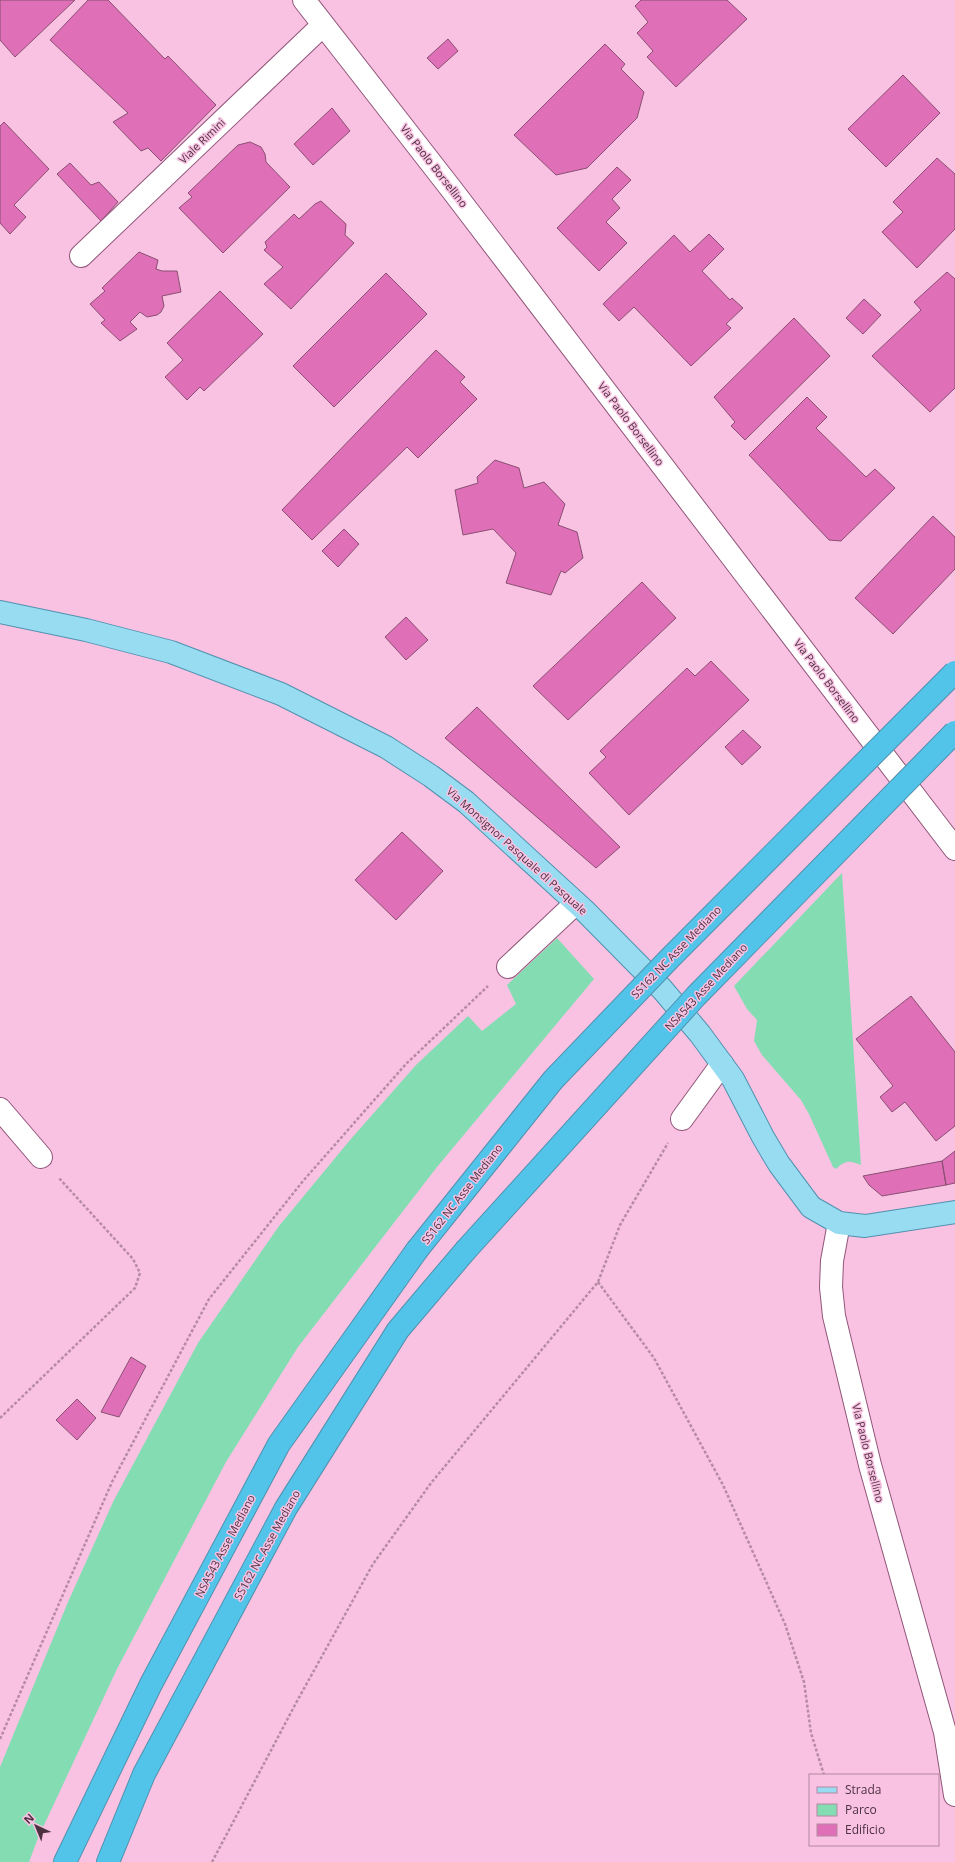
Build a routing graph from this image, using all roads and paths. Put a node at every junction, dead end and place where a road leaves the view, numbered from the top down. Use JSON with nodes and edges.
{"nodes":[{"id":1,"x":304,"y":0,"type":"edge"},
{"id":2,"x":323,"y":25,"type":"junction"},
{"id":3,"x":81,"y":256,"type":"dead end"},
{"id":4,"x":0,"y":612,"type":"edge"},
{"id":5,"x":955,"y":672,"type":"edge"},
{"id":6,"x":955,"y":732,"type":"edge"},
{"id":7,"x":955,"y":849,"type":"edge"},
{"id":8,"x":576,"y":902,"type":"junction"},
{"id":9,"x":508,"y":967,"type":"joint"},
{"id":10,"x":728,"y":1072,"type":"junction"},
{"id":11,"x":0,"y":1109,"type":"edge"},
{"id":12,"x":682,"y":1119,"type":"joint"},
{"id":13,"x":41,"y":1157,"type":"joint"},
{"id":14,"x":955,"y":1212,"type":"edge"},
{"id":15,"x":838,"y":1223,"type":"junction"},
{"id":16,"x":417,"y":1250,"type":"joint"},
{"id":17,"x":465,"y":1251,"type":"joint"},
{"id":18,"x":598,"y":1282,"type":"junction"},
{"id":19,"x":0,"y":1418,"type":"edge"},
{"id":20,"x":0,"y":1739,"type":"edge"},
{"id":21,"x":824,"y":1774,"type":"edge"},
{"id":22,"x":955,"y":1795,"type":"edge"},
{"id":23,"x":65,"y":1862,"type":"edge"},
{"id":24,"x":108,"y":1862,"type":"edge"},
{"id":25,"x":212,"y":1862,"type":"edge"}],
"edges":[{"from":1,"to":2,"type":"street","name":"Via Paolo Borsellino"},
{"from":2,"to":3,"type":"street","name":"Viale Rimini"},
{"from":2,"to":7,"type":"street","name":"Via Paolo Borsellino"},
{"from":4,"to":8,"type":"main road","name":"Via Monsignor Pasquale di Pasquale"},
{"from":5,"to":16,"type":"highway","name":"SS162 NC Asse Mediano","bridge":true},
{"from":6,"to":17,"type":"highway","name":"NSA543 Asse Mediano","bridge":true},
{"from":8,"to":9,"type":"street"},
{"from":8,"to":10,"type":"main road","name":"Via Monsignor Pasquale di Pasquale"},
{"from":9,"to":20,"type":"path"},
{"from":10,"to":12,"type":"street"},
{"from":10,"to":15,"type":"main road","name":"Via Monsignor Pasquale di Pasquale"},
{"from":11,"to":13,"type":"street"},
{"from":12,"to":18,"type":"path"},
{"from":13,"to":19,"type":"path"},
{"from":14,"to":15,"type":"main road"},
{"from":15,"to":22,"type":"street","name":"Via Paolo Borsellino"},
{"from":16,"to":23,"type":"highway","name":"NSA543 Asse Mediano"},
{"from":17,"to":24,"type":"highway","name":"SS162 NC Asse Mediano"},
{"from":18,"to":21,"type":"path"},
{"from":18,"to":25,"type":"path"}]}
